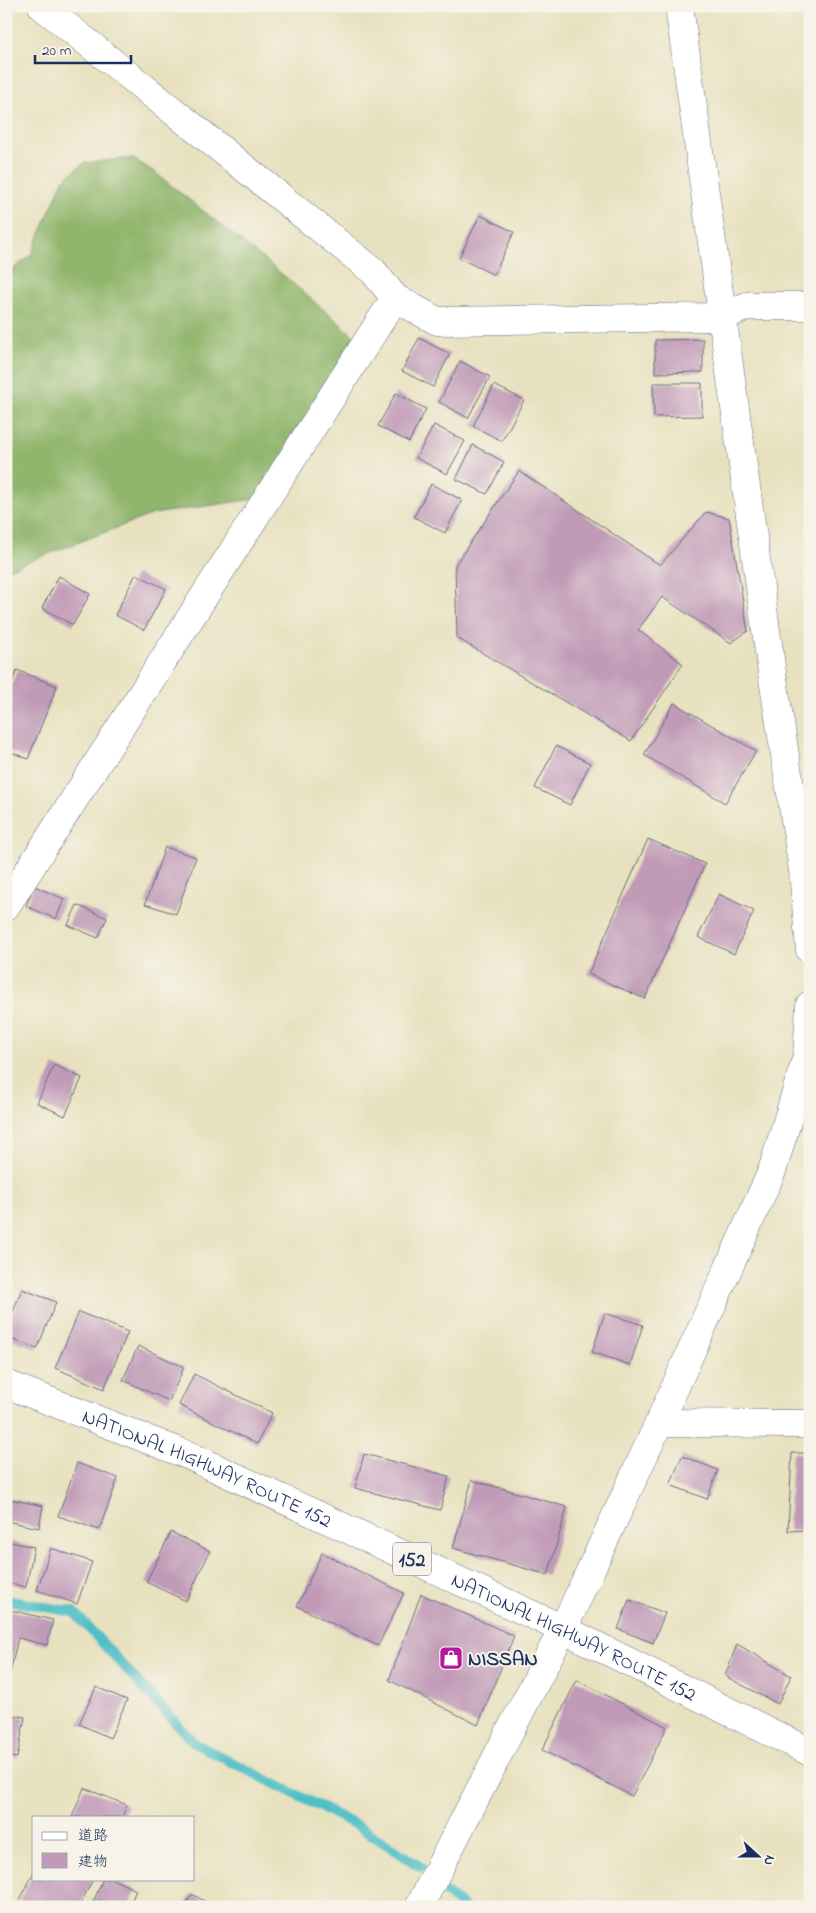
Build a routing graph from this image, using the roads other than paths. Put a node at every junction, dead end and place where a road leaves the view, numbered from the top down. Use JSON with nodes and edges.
{"nodes":[{"id":1,"x":42,"y":6,"type":"edge"},
{"id":2,"x":679,"y":6,"type":"edge"},
{"id":3,"x":396,"y":298,"type":"junction"},
{"id":4,"x":810,"y":306,"type":"edge"},
{"id":5,"x":722,"y":317,"type":"junction"},
{"id":6,"x":806,"y":870,"type":"edge"},
{"id":7,"x":6,"y":906,"type":"edge"},
{"id":8,"x":810,"y":950,"type":"edge"},
{"id":9,"x":810,"y":1005,"type":"edge"},
{"id":10,"x":6,"y":1384,"type":"edge"},
{"id":11,"x":659,"y":1423,"type":"junction"},
{"id":12,"x":810,"y":1424,"type":"edge"},
{"id":13,"x":563,"y":1629,"type":"junction"},
{"id":14,"x":810,"y":1752,"type":"edge"},
{"id":15,"x":419,"y":1907,"type":"edge"}],
"edges":[{"from":1,"to":3,"type":"main road"},
{"from":2,"to":5,"type":"main road"},
{"from":3,"to":5,"type":"main road"},
{"from":3,"to":7,"type":"main road"},
{"from":4,"to":5,"type":"main road"},
{"from":5,"to":6,"type":"main road"},
{"from":6,"to":8,"type":"main road"},
{"from":9,"to":11,"type":"main road"},
{"from":10,"to":13,"type":"main road","name":"NATIONAL HIGHWAY ROUTE 152","number":"152"},
{"from":11,"to":12,"type":"main road"},
{"from":11,"to":13,"type":"main road"},
{"from":13,"to":14,"type":"main road","name":"NATIONAL HIGHWAY ROUTE 152","number":"152"},
{"from":13,"to":15,"type":"main road"}]}
